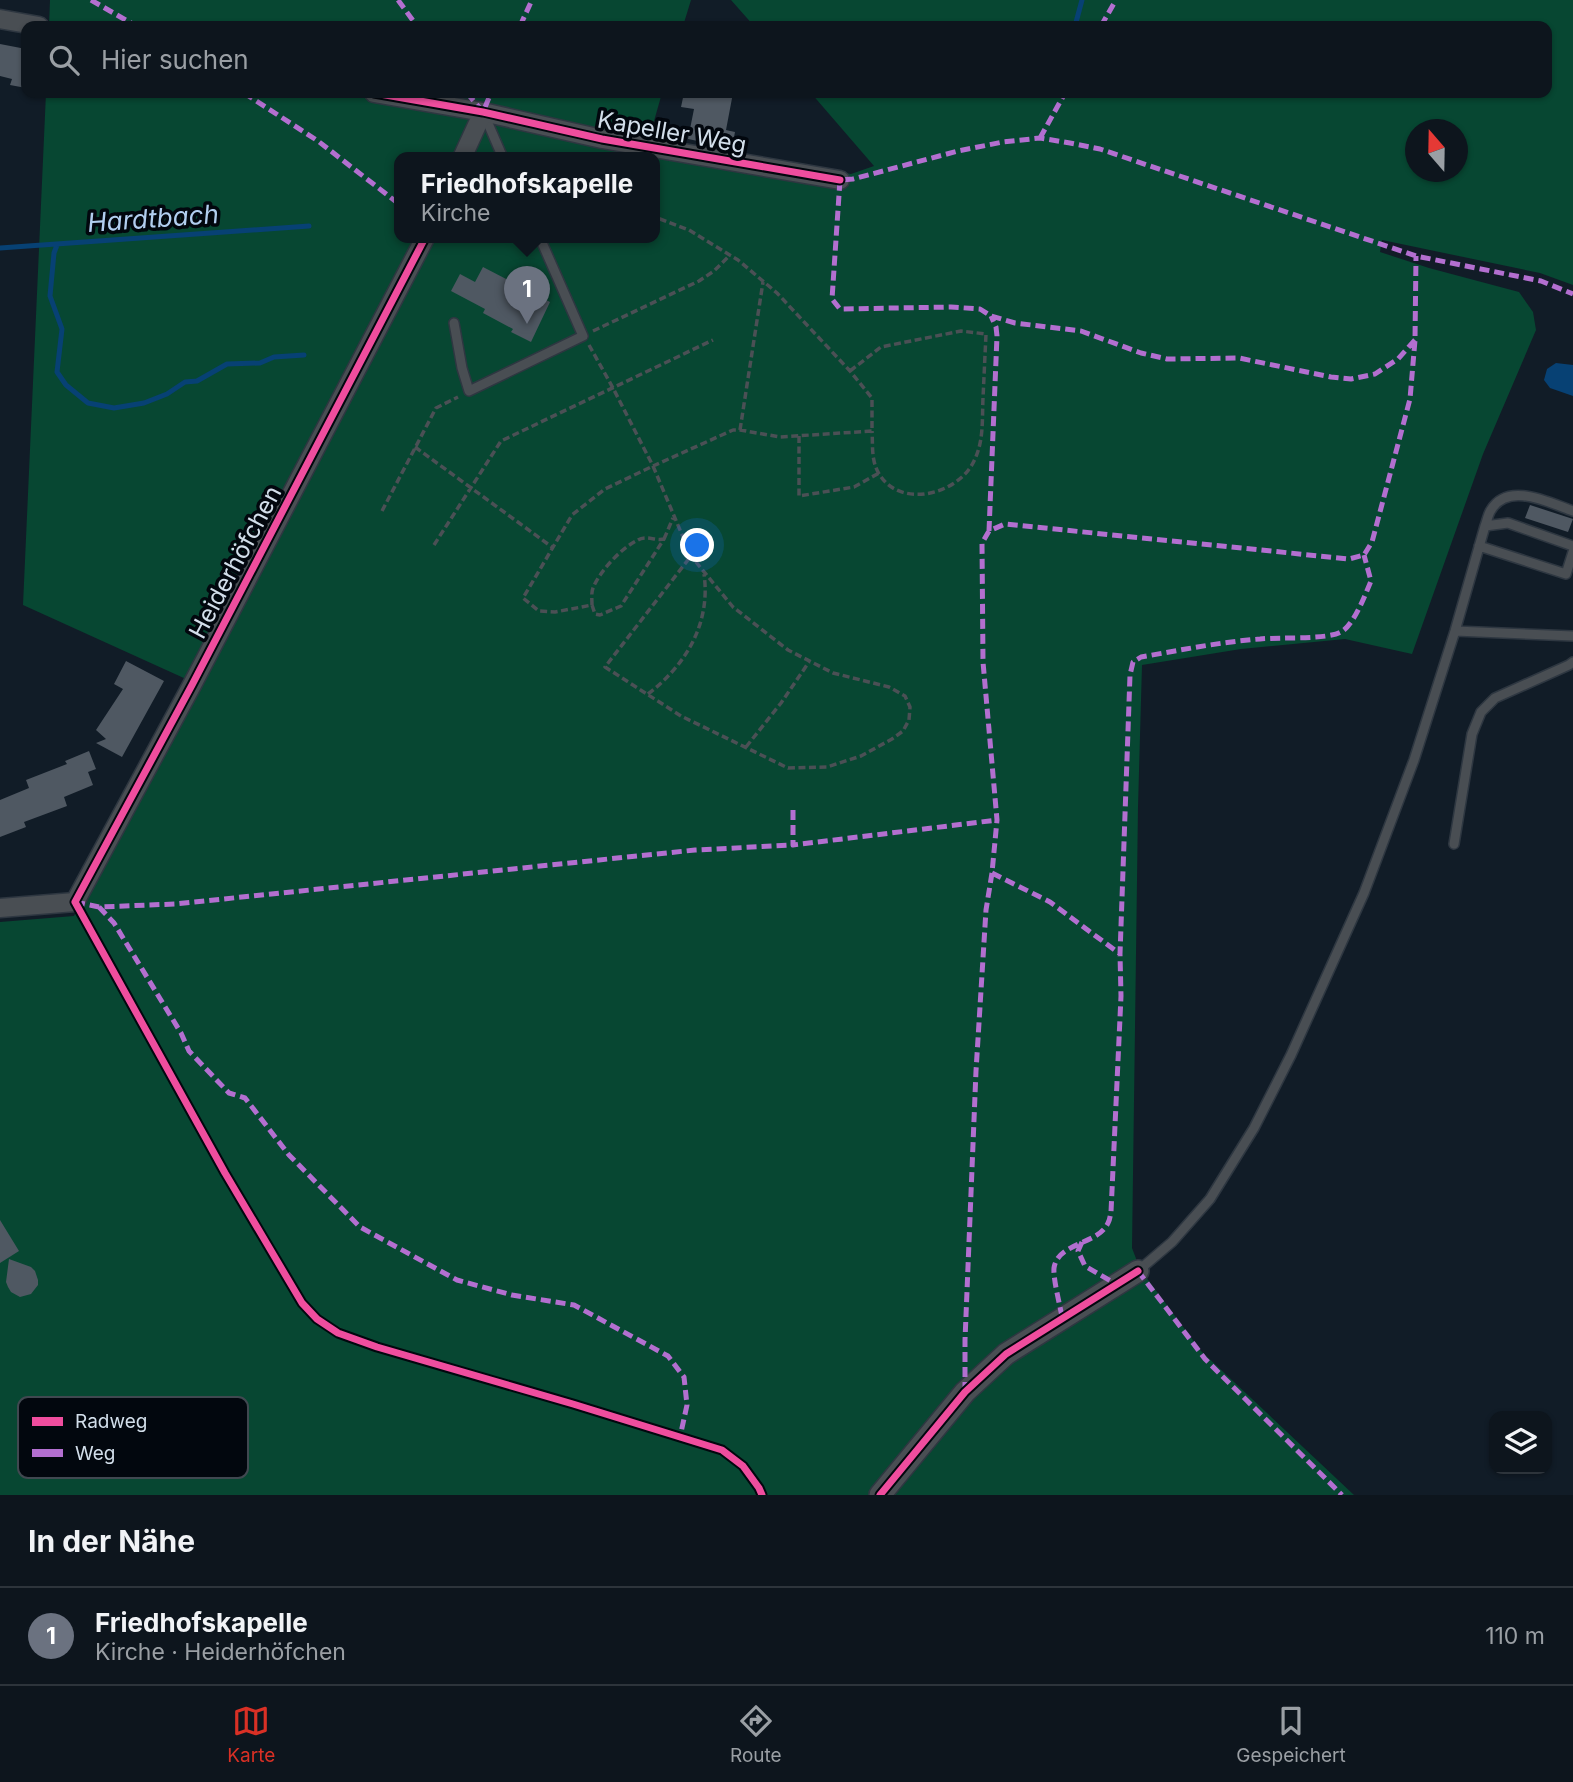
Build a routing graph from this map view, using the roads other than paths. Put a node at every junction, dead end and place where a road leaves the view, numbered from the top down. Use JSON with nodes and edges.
{"nodes":[{"id":1,"x":0,"y":19,"type":"edge"},
{"id":2,"x":21,"y":23,"type":"edge"},
{"id":3,"x":403,"y":98,"type":"edge"},
{"id":4,"x":483,"y":112,"type":"junction"},
{"id":5,"x":465,"y":152,"type":"edge"},
{"id":6,"x":500,"y":152,"type":"edge"},
{"id":7,"x":840,"y":180,"type":"dead end"},
{"id":8,"x":422,"y":243,"type":"edge"},
{"id":9,"x":542,"y":243,"type":"edge"},
{"id":10,"x":454,"y":323,"type":"dead end"},
{"id":11,"x":1573,"y":510,"type":"edge"},
{"id":12,"x":1485,"y":526,"type":"junction"},
{"id":13,"x":1479,"y":546,"type":"junction"},
{"id":14,"x":1573,"y":546,"type":"edge"},
{"id":15,"x":1573,"y":552,"type":"edge"},
{"id":16,"x":1455,"y":631,"type":"junction"},
{"id":17,"x":1573,"y":636,"type":"edge"},
{"id":18,"x":1573,"y":662,"type":"edge"},
{"id":19,"x":1454,"y":844,"type":"dead end"},
{"id":20,"x":0,"y":908,"type":"edge"},
{"id":21,"x":1138,"y":1271,"type":"joint"},
{"id":22,"x":880,"y":1495,"type":"edge"}],
"edges":[{"from":1,"to":2,"type":"street"},
{"from":3,"to":4,"type":"street","name":"Kapeller Weg"},
{"from":4,"to":5,"type":"street"},
{"from":4,"to":6,"type":"lane"},
{"from":4,"to":7,"type":"street","name":"Kapeller Weg"},
{"from":8,"to":20,"type":"street","name":"Heiderhöfchen"},
{"from":9,"to":10,"type":"lane"},
{"from":11,"to":12,"type":"lane"},
{"from":12,"to":13,"type":"lane"},
{"from":12,"to":14,"type":"lane"},
{"from":13,"to":15,"type":"lane"},
{"from":13,"to":16,"type":"lane"},
{"from":16,"to":17,"type":"lane"},
{"from":16,"to":21,"type":"lane"},
{"from":18,"to":19,"type":"lane"},
{"from":21,"to":22,"type":"street"}]}
